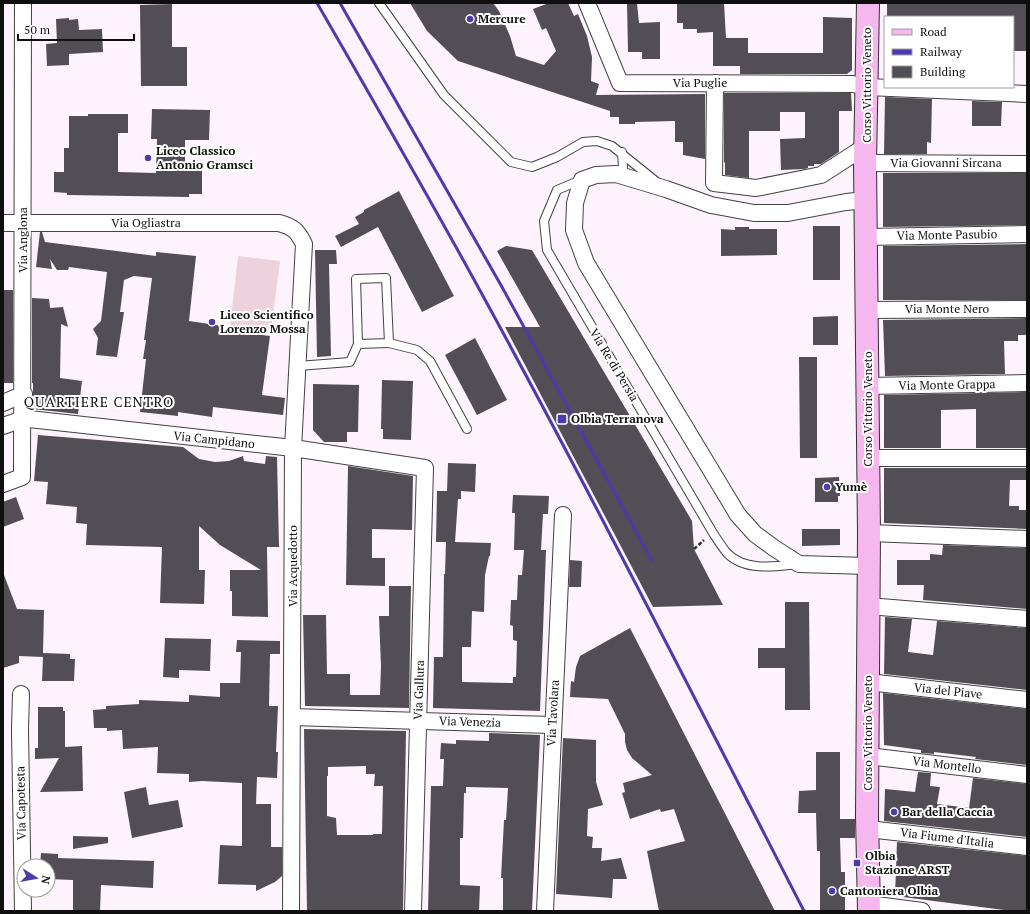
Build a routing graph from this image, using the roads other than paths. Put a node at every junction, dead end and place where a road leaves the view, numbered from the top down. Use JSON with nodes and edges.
{"nodes":[{"id":1,"x":23,"y":3,"type":"edge"},
{"id":2,"x":379,"y":3,"type":"edge"},
{"id":3,"x":587,"y":3,"type":"edge"},
{"id":4,"x":868,"y":3,"type":"edge"},
{"id":5,"x":715,"y":83,"type":"junction"},
{"id":6,"x":867,"y":87,"type":"junction"},
{"id":7,"x":884,"y":88,"type":"edge"},
{"id":8,"x":890,"y":88,"type":"edge"},
{"id":9,"x":1027,"y":94,"type":"edge"},
{"id":10,"x":622,"y":152,"type":"junction"},
{"id":11,"x":866,"y":154,"type":"junction"},
{"id":12,"x":1027,"y":164,"type":"edge"},
{"id":13,"x":616,"y":174,"type":"junction"},
{"id":14,"x":582,"y":180,"type":"junction"},
{"id":15,"x":666,"y":188,"type":"junction"},
{"id":16,"x":866,"y":200,"type":"junction"},
{"id":17,"x":3,"y":223,"type":"edge"},
{"id":18,"x":23,"y":223,"type":"junction"},
{"id":19,"x":289,"y":226,"type":"joint"},
{"id":20,"x":1027,"y":234,"type":"edge"},
{"id":21,"x":866,"y":236,"type":"junction"},
{"id":22,"x":1027,"y":309,"type":"edge"},
{"id":23,"x":867,"y":310,"type":"junction"},
{"id":24,"x":389,"y":343,"type":"junction"},
{"id":25,"x":358,"y":344,"type":"junction"},
{"id":26,"x":298,"y":366,"type":"junction"},
{"id":27,"x":1027,"y":384,"type":"edge"},
{"id":28,"x":867,"y":386,"type":"junction"},
{"id":29,"x":24,"y":394,"type":"junction"},
{"id":30,"x":3,"y":403,"type":"edge"},
{"id":31,"x":23,"y":419,"type":"junction"},
{"id":32,"x":3,"y":426,"type":"edge"},
{"id":33,"x":468,"y":429,"type":"dead end"},
{"id":34,"x":293,"y":448,"type":"junction"},
{"id":35,"x":868,"y":458,"type":"junction"},
{"id":36,"x":1027,"y":458,"type":"edge"},
{"id":37,"x":426,"y":468,"type":"joint"},
{"id":38,"x":3,"y":484,"type":"edge"},
{"id":39,"x":563,"y":515,"type":"dead end"},
{"id":40,"x":869,"y":533,"type":"junction"},
{"id":41,"x":1027,"y":539,"type":"edge"},
{"id":42,"x":799,"y":564,"type":"junction"},
{"id":43,"x":868,"y":566,"type":"junction"},
{"id":44,"x":868,"y":606,"type":"junction"},
{"id":45,"x":1027,"y":619,"type":"edge"},
{"id":46,"x":868,"y":682,"type":"junction"},
{"id":47,"x":21,"y":694,"type":"dead end"},
{"id":48,"x":1027,"y":700,"type":"edge"},
{"id":49,"x":292,"y":717,"type":"junction"},
{"id":50,"x":419,"y":720,"type":"junction"},
{"id":51,"x":552,"y":725,"type":"junction"},
{"id":52,"x":868,"y":756,"type":"junction"},
{"id":53,"x":1027,"y":775,"type":"edge"},
{"id":54,"x":868,"y":829,"type":"junction"},
{"id":55,"x":1027,"y":847,"type":"edge"},
{"id":56,"x":869,"y":908,"type":"edge"},
{"id":57,"x":23,"y":911,"type":"edge"},
{"id":58,"x":291,"y":911,"type":"edge"},
{"id":59,"x":413,"y":911,"type":"edge"},
{"id":60,"x":545,"y":911,"type":"edge"},
{"id":61,"x":922,"y":911,"type":"edge"}],
"edges":[{"from":1,"to":18,"type":"street","name":"Via Anglona"},
{"from":2,"to":10,"type":"lane"},
{"from":3,"to":5,"type":"street","name":"Via Puglie"},
{"from":4,"to":6,"type":"main road","name":"Corso Vittorio Veneto"},
{"from":5,"to":6,"type":"street","name":"Via Puglie"},
{"from":5,"to":11,"type":"street"},
{"from":6,"to":7,"type":"street","name":"Via Puglie"},
{"from":6,"to":11,"type":"main road","name":"Corso Vittorio Veneto"},
{"from":8,"to":9,"type":"street","name":"Via Puglie"},
{"from":10,"to":13,"type":"lane"},
{"from":10,"to":15,"type":"lane"},
{"from":11,"to":12,"type":"street","name":"Via Giovanni Sircana"},
{"from":11,"to":16,"type":"main road","name":"Corso Vittorio Veneto"},
{"from":13,"to":14,"type":"street","name":"Via Re di Persia"},
{"from":13,"to":15,"type":"street","name":"Via Re di Persia"},
{"from":14,"to":42,"type":"street"},
{"from":14,"to":42,"type":"lane","name":"Via Re di Persia"},
{"from":15,"to":16,"type":"street","name":"Via Re di Persia"},
{"from":16,"to":21,"type":"main road","name":"Corso Vittorio Veneto"},
{"from":17,"to":18,"type":"street","name":"Via Ogliastra"},
{"from":18,"to":19,"type":"street","name":"Via Ogliastra"},
{"from":18,"to":29,"type":"street","name":"Via Anglona"},
{"from":19,"to":26,"type":"street","name":"Via Acquedotto"},
{"from":20,"to":21,"type":"street","name":"Via Monte Pasubio"},
{"from":21,"to":23,"type":"main road","name":"Corso Vittorio Veneto"},
{"from":22,"to":23,"type":"street","name":"Via Monte Nero"},
{"from":23,"to":28,"type":"main road","name":"Corso Vittorio Veneto"},
{"from":24,"to":25,"type":"lane"},
{"from":24,"to":25,"type":"lane"},
{"from":24,"to":33,"type":"lane"},
{"from":25,"to":26,"type":"lane"},
{"from":26,"to":34,"type":"street","name":"Via Acquedotto"},
{"from":27,"to":28,"type":"street","name":"Via Monte Grappa"},
{"from":28,"to":35,"type":"main road","name":"Corso Vittorio Veneto"},
{"from":29,"to":30,"type":"street"},
{"from":29,"to":31,"type":"street","name":"Via Anglona"},
{"from":31,"to":32,"type":"street","name":"Via Campidano"},
{"from":31,"to":34,"type":"street","name":"Via Campidano"},
{"from":31,"to":38,"type":"street","name":"Via Anglona"},
{"from":34,"to":37,"type":"street","name":"Via Campidano"},
{"from":34,"to":49,"type":"street","name":"Via Acquedotto"},
{"from":35,"to":36,"type":"street"},
{"from":35,"to":40,"type":"main road","name":"Corso Vittorio Veneto"},
{"from":37,"to":50,"type":"street","name":"Via Gallura"},
{"from":39,"to":51,"type":"street","name":"Via Tavolara"},
{"from":40,"to":41,"type":"street"},
{"from":40,"to":43,"type":"main road","name":"Corso Vittorio Veneto"},
{"from":42,"to":43,"type":"street","name":"Via Re di Persia"},
{"from":43,"to":44,"type":"main road","name":"Corso Vittorio Veneto"},
{"from":44,"to":45,"type":"street"},
{"from":44,"to":46,"type":"main road","name":"Corso Vittorio Veneto"},
{"from":46,"to":48,"type":"street","name":"Via del Piave"},
{"from":46,"to":52,"type":"main road","name":"Corso Vittorio Veneto"},
{"from":47,"to":57,"type":"street","name":"Via Capotesta"},
{"from":49,"to":50,"type":"street","name":"Via Venezia"},
{"from":49,"to":58,"type":"street","name":"Via Acquedotto"},
{"from":50,"to":51,"type":"street","name":"Via Venezia"},
{"from":50,"to":59,"type":"street","name":"Via Gallura"},
{"from":51,"to":60,"type":"street","name":"Via Tavolara"},
{"from":52,"to":53,"type":"street","name":"Via Montello"},
{"from":52,"to":54,"type":"main road","name":"Corso Vittorio Veneto"},
{"from":54,"to":55,"type":"street","name":"Via Fiume d'Italia"},
{"from":54,"to":56,"type":"main road","name":"Corso Vittorio Veneto"},
{"from":56,"to":61,"type":"street"}]}
